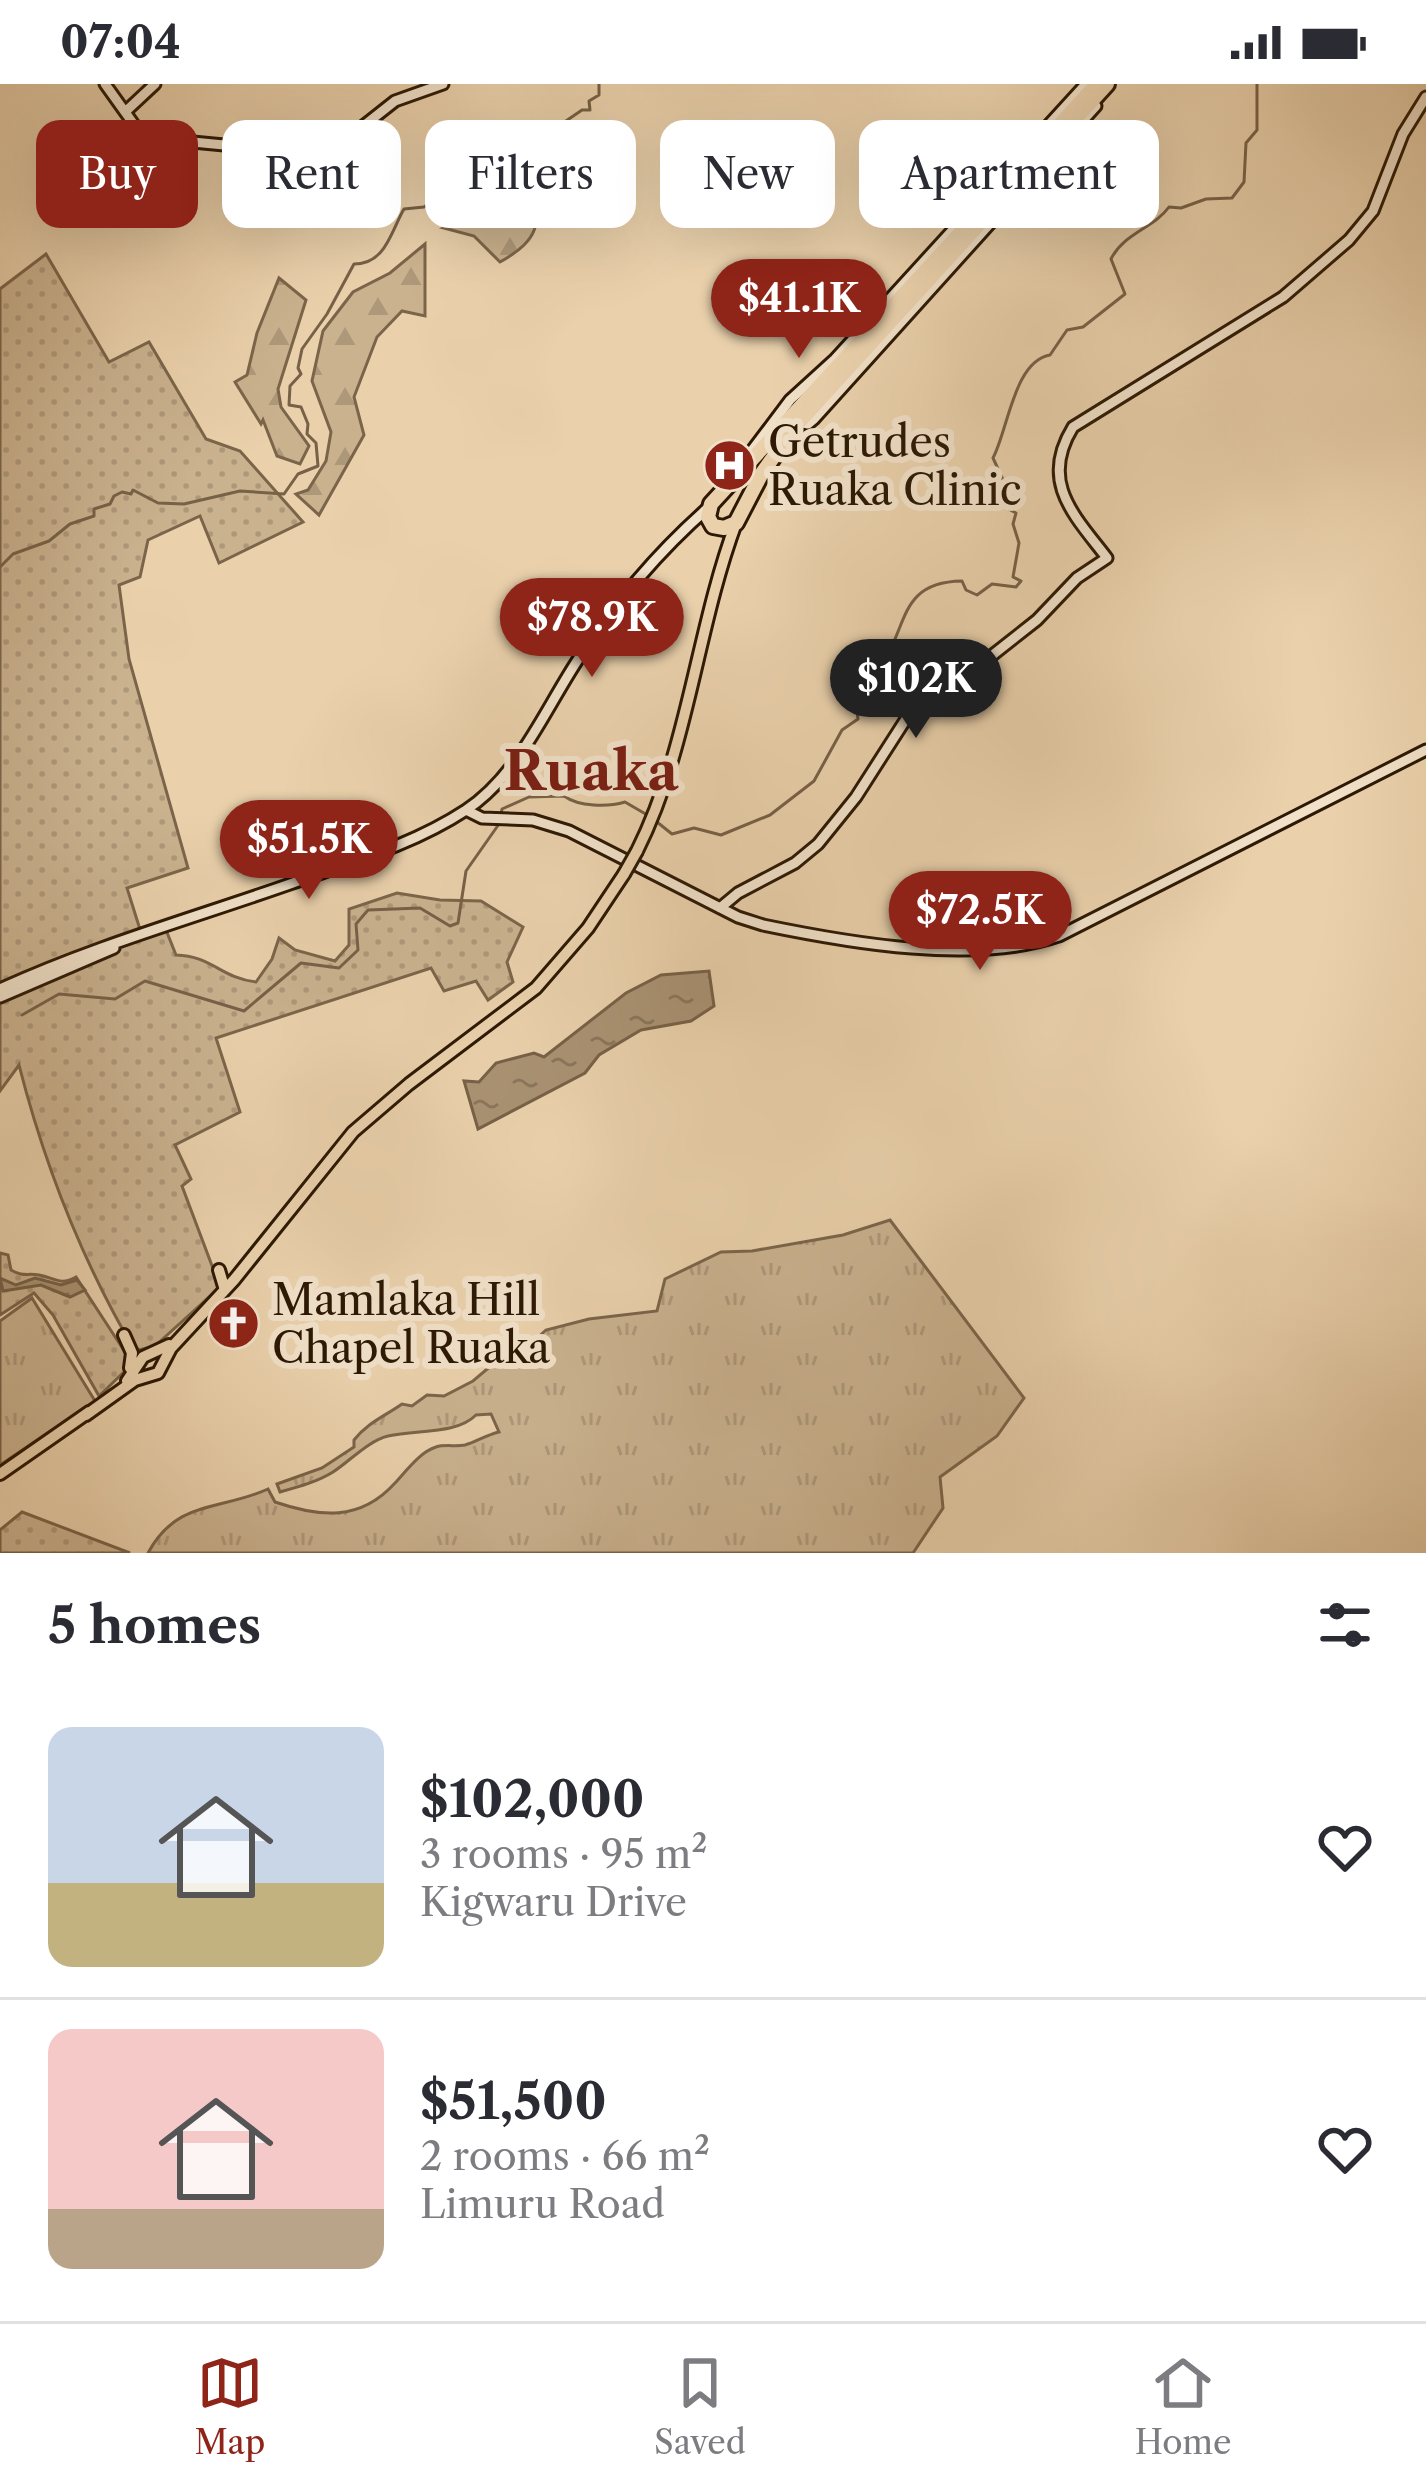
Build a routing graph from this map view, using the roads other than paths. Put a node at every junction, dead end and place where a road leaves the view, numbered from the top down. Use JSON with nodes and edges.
{"nodes":[{"id":1,"x":105,"y":84,"type":"edge"},
{"id":2,"x":155,"y":84,"type":"edge"},
{"id":3,"x":443,"y":84,"type":"edge"},
{"id":4,"x":1086,"y":84,"type":"edge"},
{"id":5,"x":1097,"y":84,"type":"edge"},
{"id":6,"x":1111,"y":84,"type":"edge"},
{"id":7,"x":1426,"y":97,"type":"edge"},
{"id":8,"x":125,"y":112,"type":"junction"},
{"id":9,"x":728,"y":488,"type":"junction"},
{"id":10,"x":746,"y":500,"type":"junction"},
{"id":11,"x":709,"y":507,"type":"junction"},
{"id":12,"x":736,"y":523,"type":"junction"},
{"id":13,"x":689,"y":526,"type":"junction"},
{"id":14,"x":716,"y":527,"type":"junction"},
{"id":15,"x":724,"y":551,"type":"junction"},
{"id":16,"x":1426,"y":750,"type":"edge"},
{"id":17,"x":484,"y":814,"type":"junction"},
{"id":18,"x":721,"y":908,"type":"junction"},
{"id":19,"x":128,"y":940,"type":"junction"},
{"id":20,"x":1,"y":994,"type":"edge"},
{"id":21,"x":242,"y":1271,"type":"junction"},
{"id":22,"x":225,"y":1290,"type":"junction"},
{"id":23,"x":124,"y":1335,"type":"dead end"},
{"id":24,"x":157,"y":1360,"type":"junction"},
{"id":25,"x":143,"y":1371,"type":"junction"},
{"id":26,"x":114,"y":1390,"type":"junction"},
{"id":27,"x":86,"y":1415,"type":"junction"},
{"id":28,"x":0,"y":1474,"type":"edge"}],
"edges":[{"from":1,"to":8,"type":"main road"},
{"from":2,"to":8,"type":"main road"},
{"from":3,"to":8,"type":"main road"},
{"from":4,"to":9,"type":"main road"},
{"from":5,"to":9,"type":"highway"},
{"from":6,"to":10,"type":"highway"},
{"from":7,"to":18,"type":"main road"},
{"from":9,"to":10,"type":"highway"},
{"from":9,"to":11,"type":"highway"},
{"from":10,"to":12,"type":"highway"},
{"from":11,"to":13,"type":"main road"},
{"from":11,"to":14,"type":"highway"},
{"from":12,"to":14,"type":"highway"},
{"from":12,"to":15,"type":"main road"},
{"from":13,"to":14,"type":"main road"},
{"from":13,"to":17,"type":"main road"},
{"from":14,"to":15,"type":"main road"},
{"from":15,"to":21,"type":"main road","bridge":true},
{"from":16,"to":18,"type":"main road"},
{"from":17,"to":18,"type":"main road"},
{"from":17,"to":19,"type":"main road"},
{"from":19,"to":20,"type":"main road"},
{"from":19,"to":20,"type":"main road"},
{"from":21,"to":22,"type":"main road"},
{"from":21,"to":22,"type":"main road"},
{"from":22,"to":24,"type":"main road"},
{"from":23,"to":26,"type":"main road"},
{"from":24,"to":25,"type":"main road"},
{"from":24,"to":25,"type":"main road"},
{"from":25,"to":26,"type":"main road"},
{"from":25,"to":27,"type":"main road"},
{"from":26,"to":27,"type":"main road"},
{"from":27,"to":28,"type":"main road"}]}
